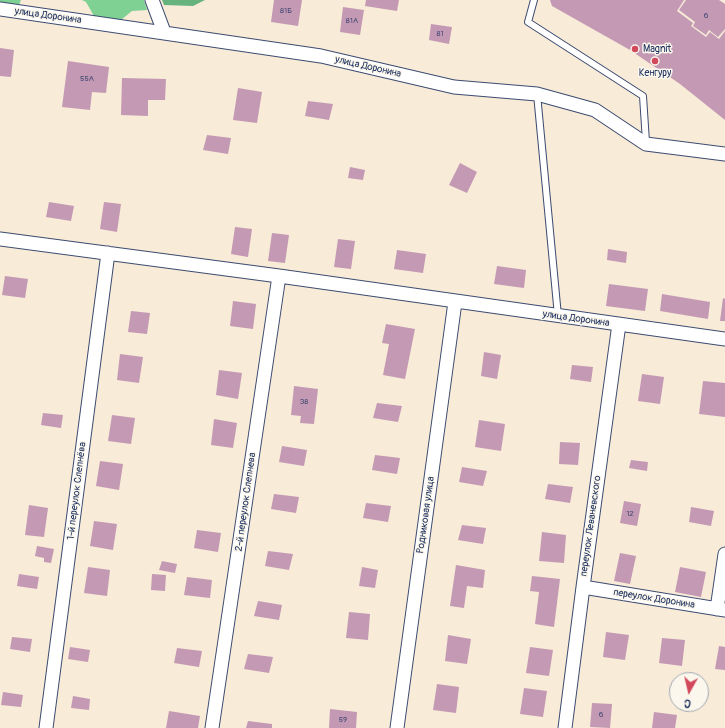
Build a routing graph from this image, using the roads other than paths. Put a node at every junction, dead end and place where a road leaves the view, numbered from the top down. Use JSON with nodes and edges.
{"nodes":[{"id":1,"x":152,"y":0,"type":"edge"},
{"id":2,"x":534,"y":0,"type":"edge"},
{"id":3,"x":0,"y":9,"type":"edge"},
{"id":4,"x":164,"y":32,"type":"junction"},
{"id":5,"x":537,"y":94,"type":"junction"},
{"id":6,"x":646,"y":144,"type":"junction"},
{"id":7,"x":725,"y":154,"type":"edge"},
{"id":8,"x":0,"y":239,"type":"edge"},
{"id":9,"x":108,"y":253,"type":"junction"},
{"id":10,"x":279,"y":276,"type":"junction"},
{"id":11,"x":455,"y":302,"type":"junction"},
{"id":12,"x":558,"y":316,"type":"junction"},
{"id":13,"x":619,"y":324,"type":"junction"},
{"id":14,"x":725,"y":339,"type":"edge"},
{"id":15,"x":725,"y":554,"type":"edge"},
{"id":16,"x":582,"y":587,"type":"junction"},
{"id":17,"x":721,"y":610,"type":"edge"},
{"id":18,"x":46,"y":728,"type":"edge"},
{"id":19,"x":212,"y":728,"type":"edge"},
{"id":20,"x":396,"y":728,"type":"edge"},
{"id":21,"x":565,"y":728,"type":"edge"}],
"edges":[{"from":1,"to":4,"type":"street"},
{"from":2,"to":6,"type":"lane"},
{"from":3,"to":4,"type":"street","name":"улица Доронина"},
{"from":4,"to":5,"type":"street","name":"улица Доронина"},
{"from":5,"to":6,"type":"street","name":"улица Доронина"},
{"from":5,"to":12,"type":"lane"},
{"from":6,"to":7,"type":"street","name":"улица Доронина"},
{"from":8,"to":9,"type":"street","name":"улица Доронина"},
{"from":9,"to":10,"type":"street","name":"улица Доронина"},
{"from":9,"to":18,"type":"street","name":"1-й переулок Слепнёва"},
{"from":10,"to":11,"type":"street","name":"улица Доронина"},
{"from":10,"to":19,"type":"street","name":"2-й переулок Слепнева"},
{"from":11,"to":12,"type":"street","name":"улица Доронина"},
{"from":11,"to":20,"type":"street","name":"Родниковая улица"},
{"from":12,"to":13,"type":"street","name":"улица Доронина"},
{"from":13,"to":14,"type":"street","name":"улица Доронина"},
{"from":13,"to":16,"type":"street","name":"переулок Леваневского"},
{"from":15,"to":17,"type":"street"},
{"from":16,"to":17,"type":"street","name":"переулок Доронина"},
{"from":16,"to":21,"type":"street","name":"переулок Леваневского"}]}
